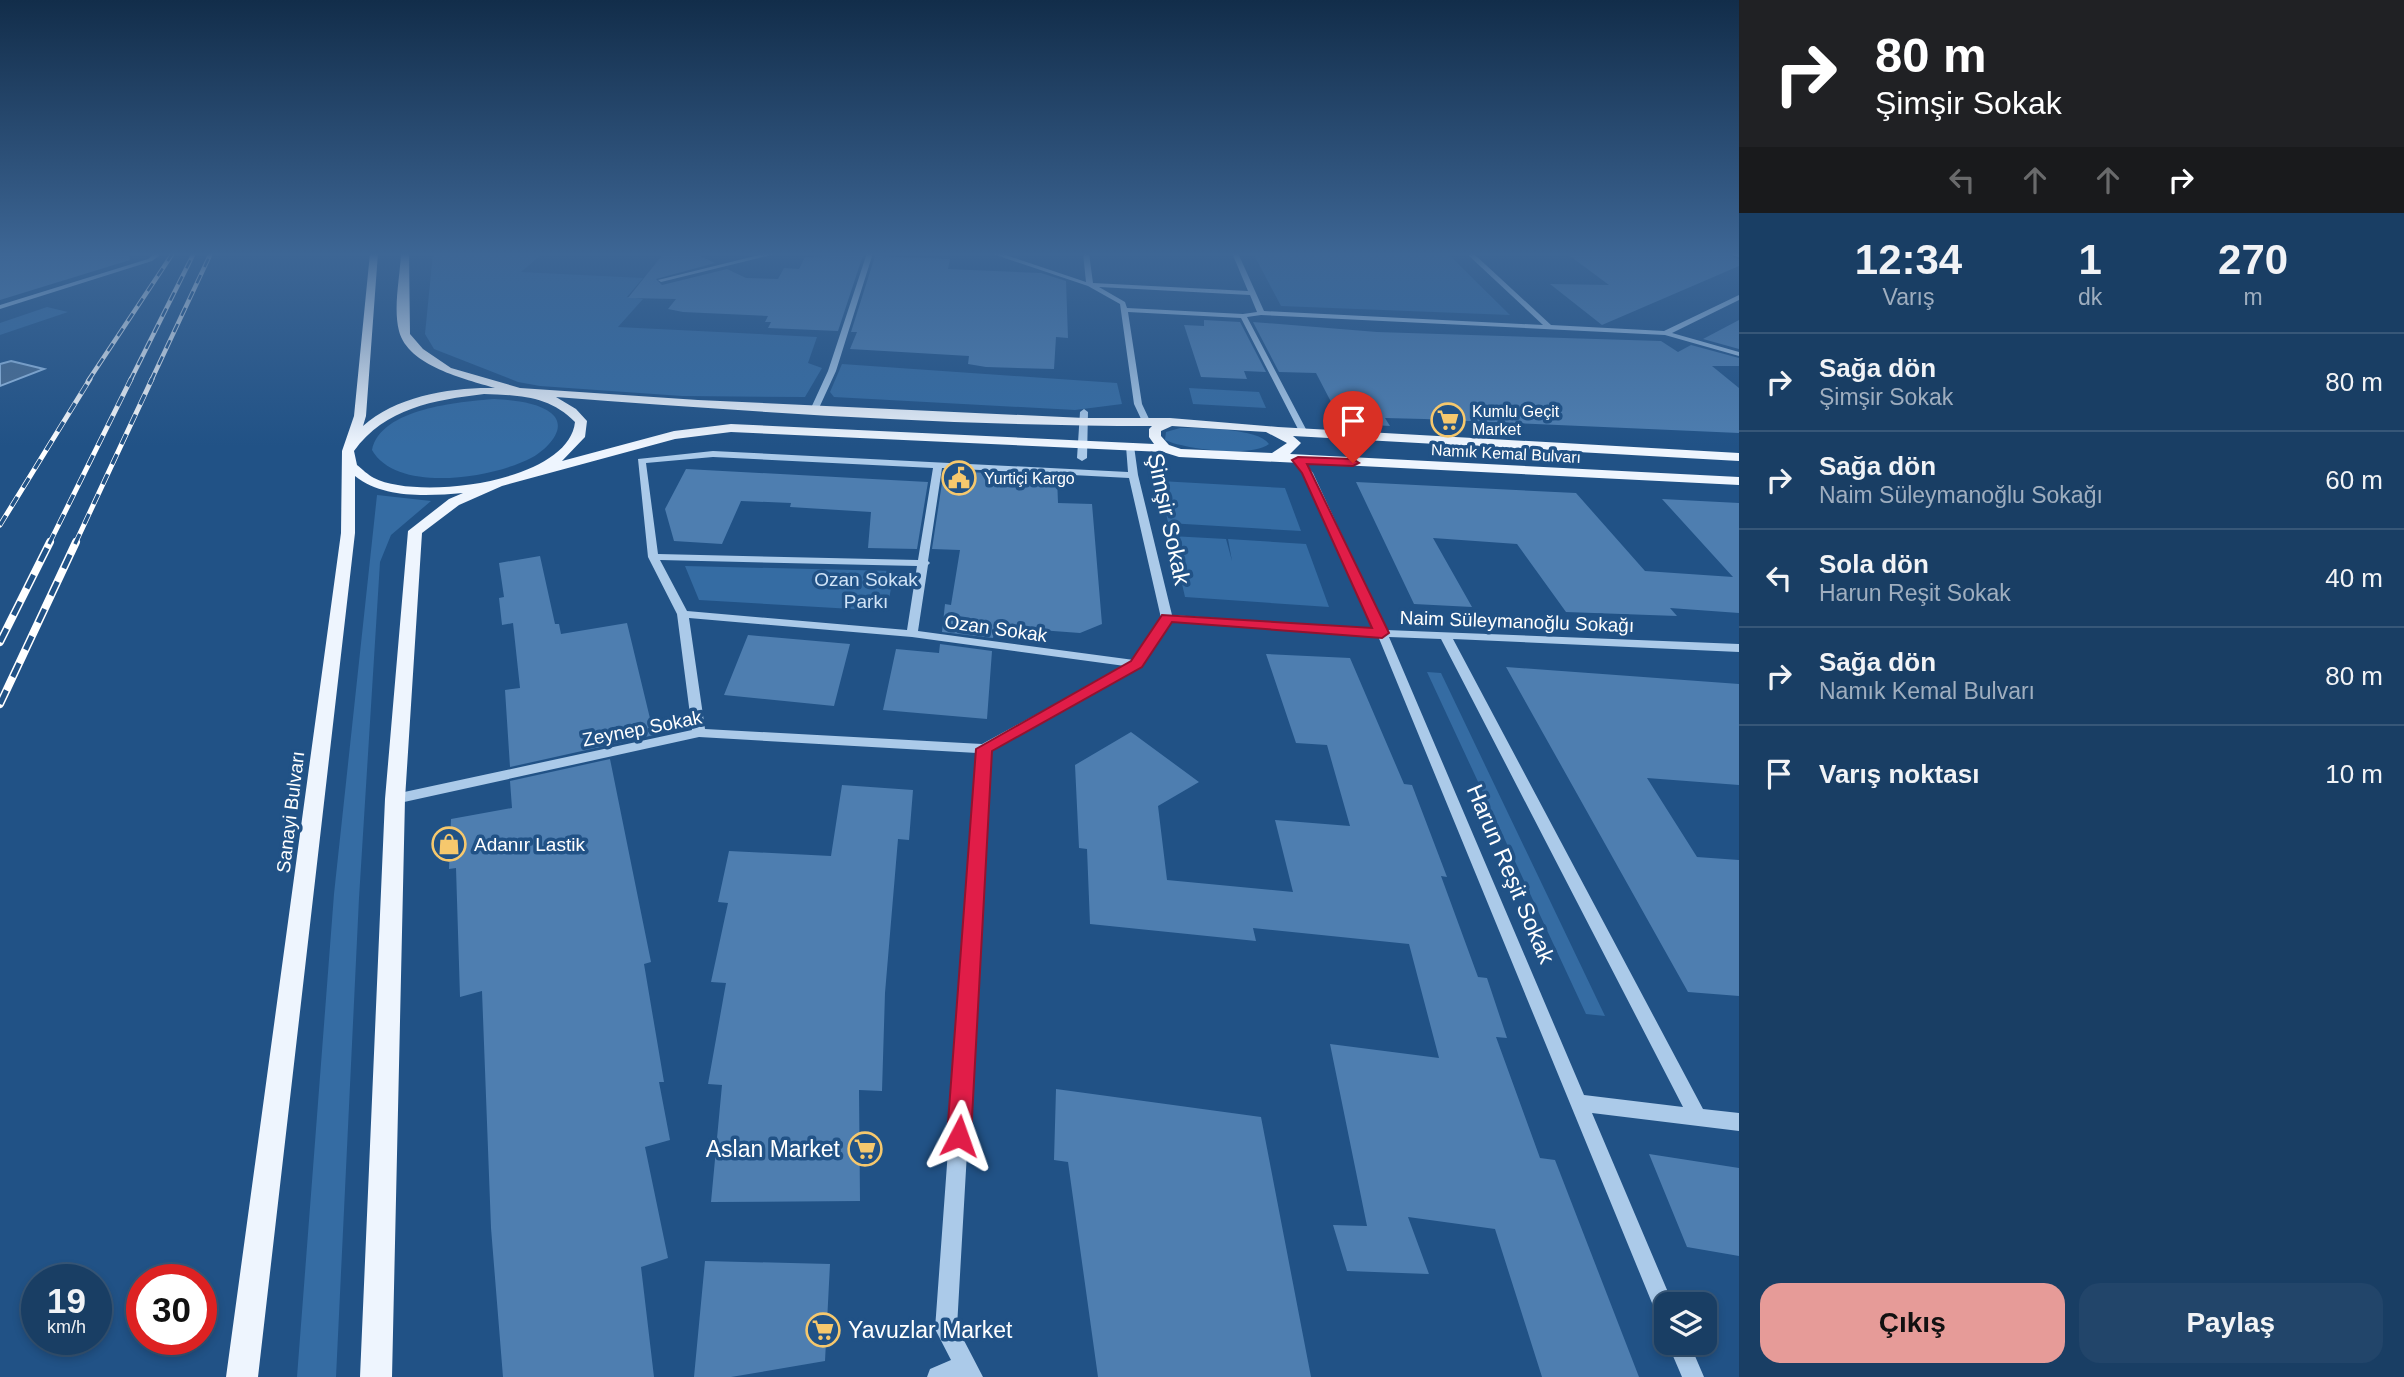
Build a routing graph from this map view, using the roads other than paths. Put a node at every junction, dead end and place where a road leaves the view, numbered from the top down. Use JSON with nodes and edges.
{"nodes":[{"id":1,"x":368,"y":317,"type":"edge"},
{"id":2,"x":403,"y":317,"type":"edge"},
{"id":3,"x":849,"y":317,"type":"edge"},
{"id":4,"x":1124,"y":317,"type":"edge"},
{"id":5,"x":1244,"y":317,"type":"edge"},
{"id":6,"x":1355,"y":317,"type":"edge"},
{"id":7,"x":1539,"y":317,"type":"edge"},
{"id":8,"x":1697,"y":317,"type":"edge"},
{"id":9,"x":1548,"y":326,"type":"junction"},
{"id":10,"x":1665,"y":333,"type":"junction"},
{"id":11,"x":1739,"y":354,"type":"edge"},
{"id":12,"x":519,"y":391,"type":"junction"},
{"id":13,"x":815,"y":408,"type":"junction"},
{"id":14,"x":1084,"y":417,"type":"junction"},
{"id":15,"x":1146,"y":421,"type":"junction"},
{"id":16,"x":1170,"y":422,"type":"junction"},
{"id":17,"x":1278,"y":430,"type":"junction"},
{"id":18,"x":1304,"y":433,"type":"junction"},
{"id":19,"x":1130,"y":446,"type":"junction"},
{"id":20,"x":1165,"y":448,"type":"junction"},
{"id":21,"x":348,"y":451,"type":"junction"},
{"id":22,"x":1082,"y":452,"type":"junction"},
{"id":23,"x":1272,"y":457,"type":"junction"},
{"id":24,"x":1739,"y":457,"type":"edge"},
{"id":25,"x":1298,"y":460,"type":"junction"},
{"id":26,"x":938,"y":465,"type":"junction"},
{"id":27,"x":1133,"y":475,"type":"junction"},
{"id":28,"x":1739,"y":481,"type":"edge"},
{"id":29,"x":497,"y":483,"type":"junction"},
{"id":30,"x":653,"y":556,"type":"junction"},
{"id":31,"x":925,"y":563,"type":"junction"},
{"id":32,"x":683,"y":614,"type":"junction"},
{"id":33,"x":1167,"y":618,"type":"junction"},
{"id":34,"x":1382,"y":633,"type":"junction"},
{"id":35,"x":912,"y":634,"type":"junction"},
{"id":36,"x":1445,"y":636,"type":"junction"},
{"id":37,"x":1739,"y":648,"type":"edge"},
{"id":38,"x":1137,"y":664,"type":"junction"},
{"id":39,"x":699,"y":733,"type":"junction"},
{"id":40,"x":984,"y":749,"type":"junction"},
{"id":41,"x":395,"y":799,"type":"junction"},
{"id":42,"x":1579,"y":1103,"type":"junction"},
{"id":43,"x":1698,"y":1118,"type":"junction"},
{"id":44,"x":1739,"y":1122,"type":"edge"},
{"id":45,"x":1658,"y":1292,"type":"edge"},
{"id":46,"x":1684,"y":1355,"type":"edge"},
{"id":47,"x":969,"y":1371,"type":"edge"},
{"id":48,"x":242,"y":1377,"type":"edge"},
{"id":49,"x":376,"y":1377,"type":"edge"},
{"id":50,"x":938,"y":1377,"type":"edge"},
{"id":51,"x":1693,"y":1377,"type":"edge"}],
"edges":[{"from":1,"to":21,"type":"main road","name":"Sanayi Bulvarı"},
{"from":2,"to":12,"type":"main road"},
{"from":3,"to":13,"type":"street"},
{"from":4,"to":15,"type":"street"},
{"from":5,"to":18,"type":"street"},
{"from":6,"to":9,"type":"street"},
{"from":7,"to":9,"type":"street"},
{"from":8,"to":10,"type":"street"},
{"from":9,"to":10,"type":"street"},
{"from":10,"to":11,"type":"street"},
{"from":12,"to":13,"type":"main road","name":"Namık Kemal Bulvarı"},
{"from":12,"to":21,"type":"main road"},
{"from":12,"to":29,"type":"main road"},
{"from":13,"to":14,"type":"main road","name":"Namık Kemal Bulvarı"},
{"from":14,"to":15,"type":"main road","name":"Namık Kemal Bulvarı"},
{"from":14,"to":22,"type":"street"},
{"from":15,"to":16,"type":"main road","name":"Namık Kemal Bulvarı"},
{"from":16,"to":17,"type":"main road","name":"Namık Kemal Bulvarı"},
{"from":16,"to":20,"type":"main road"},
{"from":17,"to":18,"type":"main road","name":"Namık Kemal Bulvarı"},
{"from":17,"to":23,"type":"main road"},
{"from":18,"to":24,"type":"main road","name":"Namık Kemal Bulvarı"},
{"from":19,"to":20,"type":"main road","name":"Namık Kemal Bulvarı"},
{"from":19,"to":22,"type":"main road","name":"Namık Kemal Bulvarı"},
{"from":19,"to":27,"type":"street","name":"Şimşir Sokak"},
{"from":20,"to":23,"type":"main road","name":"Namık Kemal Bulvarı"},
{"from":21,"to":29,"type":"main road"},
{"from":21,"to":48,"type":"main road","name":"Sanayi Bulvarı"},
{"from":22,"to":29,"type":"main road","name":"Namık Kemal Bulvarı"},
{"from":23,"to":25,"type":"main road","name":"Namık Kemal Bulvarı"},
{"from":25,"to":28,"type":"main road","name":"Namık Kemal Bulvarı"},
{"from":25,"to":34,"type":"street","name":"Harun Reşit Sokak"},
{"from":26,"to":27,"type":"street"},
{"from":26,"to":30,"type":"street"},
{"from":26,"to":31,"type":"street"},
{"from":27,"to":33,"type":"street","name":"Şimşir Sokak"},
{"from":29,"to":41,"type":"main road"},
{"from":30,"to":31,"type":"street"},
{"from":30,"to":32,"type":"street"},
{"from":31,"to":35,"type":"street"},
{"from":32,"to":35,"type":"street","name":"Ozan Sokak"},
{"from":32,"to":39,"type":"street"},
{"from":33,"to":34,"type":"street","name":"Naim Süleymanoğlu Sokağı"},
{"from":33,"to":38,"type":"street"},
{"from":34,"to":36,"type":"street","name":"Naim Süleymanoğlu Sokağı"},
{"from":34,"to":42,"type":"street","name":"Harun Reşit Sokak"},
{"from":35,"to":38,"type":"street","name":"Ozan Sokak"},
{"from":36,"to":37,"type":"street","name":"Naim Süleymanoğlu Sokağı"},
{"from":36,"to":43,"type":"street"},
{"from":38,"to":40,"type":"street"},
{"from":39,"to":40,"type":"street","name":"Zeynep Sokak"},
{"from":39,"to":41,"type":"street","name":"Zeynep Sokak"},
{"from":40,"to":47,"type":"street"},
{"from":41,"to":49,"type":"main road"},
{"from":42,"to":43,"type":"street"},
{"from":42,"to":45,"type":"street","name":"Harun Reşit Sokak"},
{"from":43,"to":44,"type":"street"},
{"from":46,"to":51,"type":"street"},
{"from":47,"to":50,"type":"street"}]}
